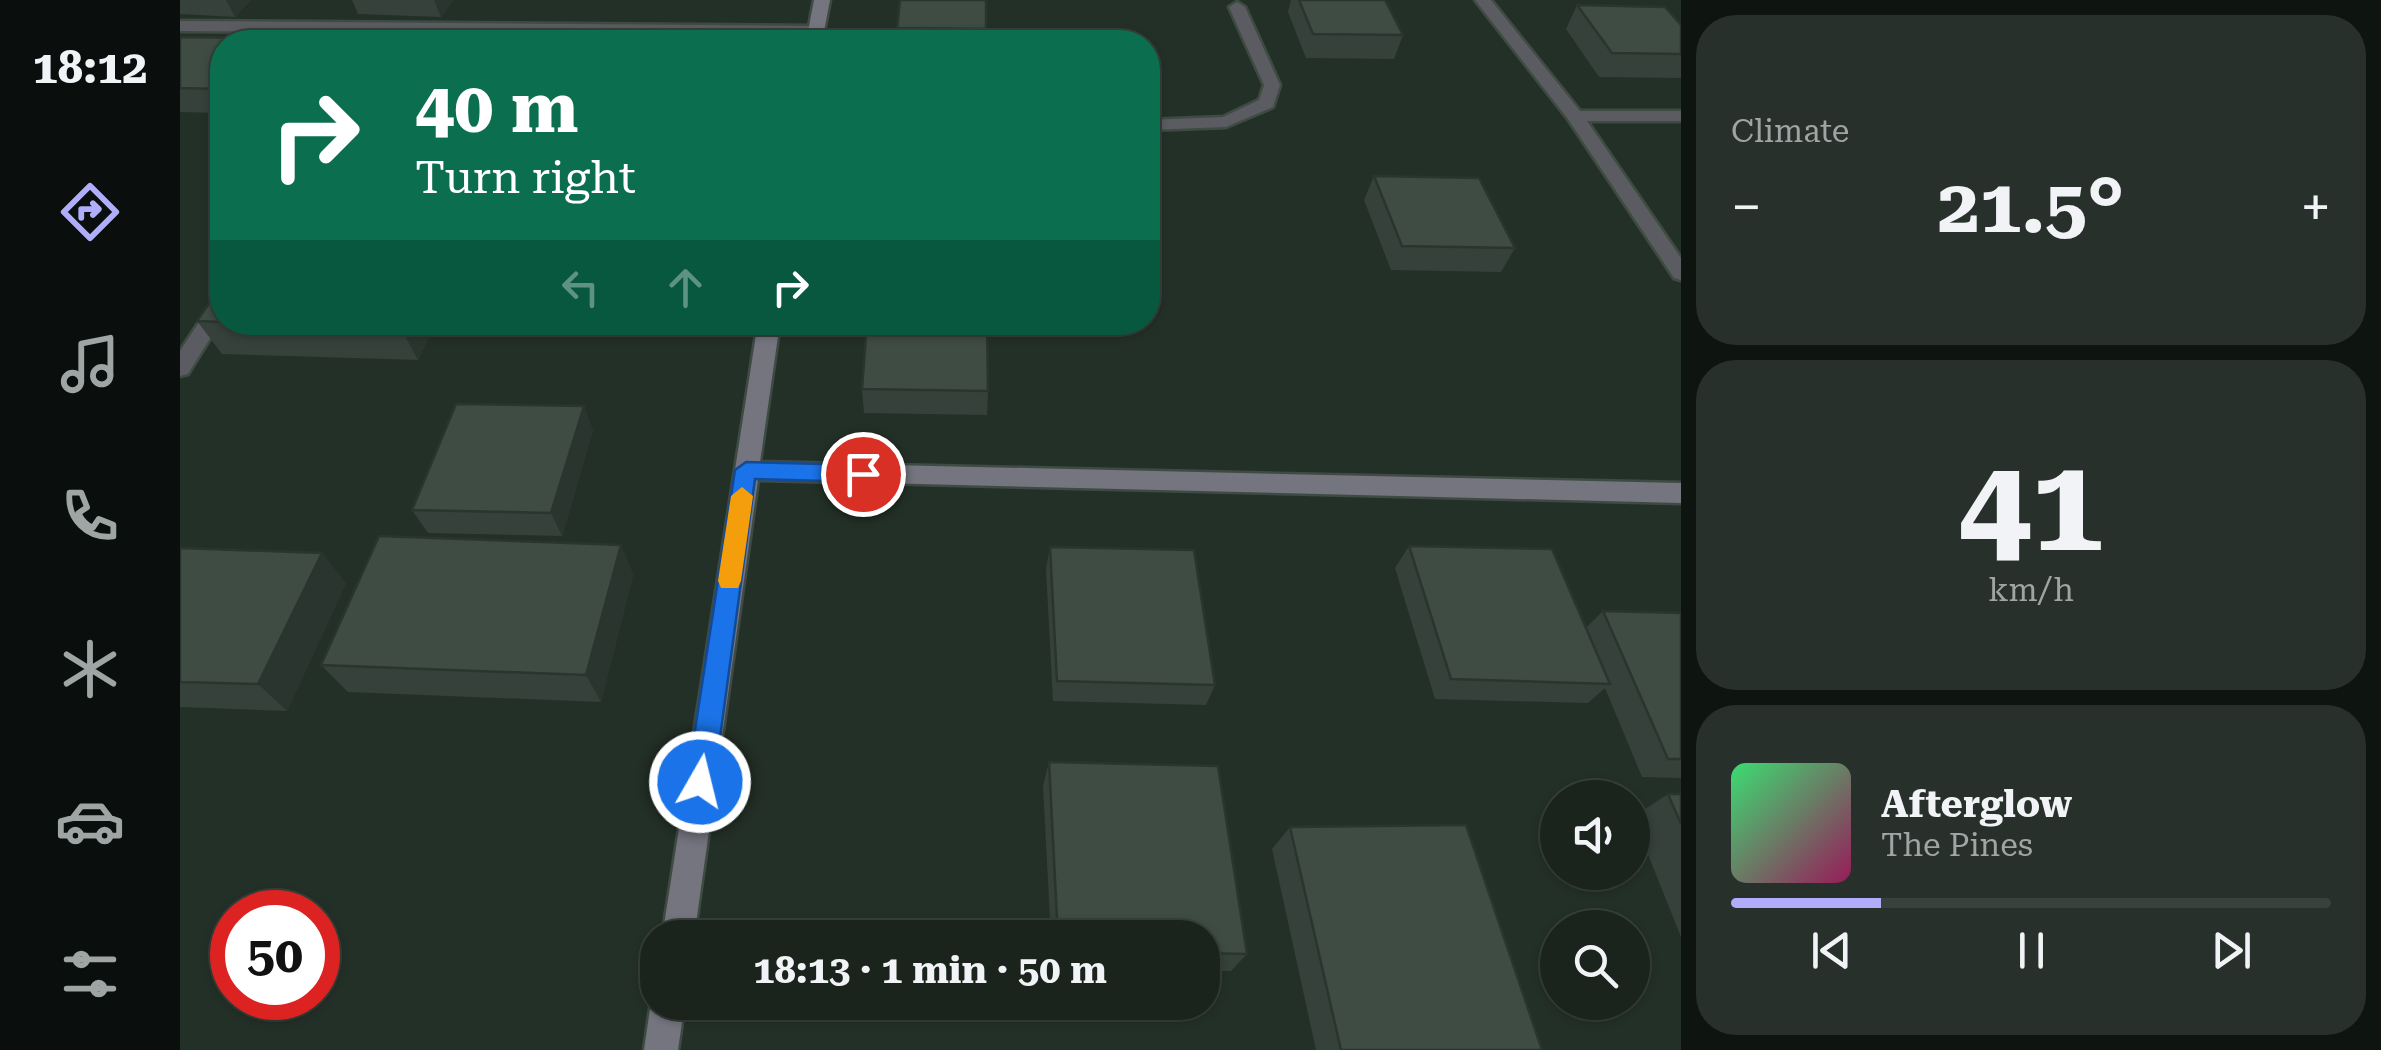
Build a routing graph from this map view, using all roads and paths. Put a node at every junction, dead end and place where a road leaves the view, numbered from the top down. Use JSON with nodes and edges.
{"nodes":[{"id":1,"x":822,"y":0,"type":"edge"},
{"id":2,"x":1483,"y":0,"type":"edge"},
{"id":3,"x":1237,"y":7,"type":"dead end"},
{"id":4,"x":180,"y":26,"type":"edge"},
{"id":5,"x":276,"y":30,"type":"edge"},
{"id":6,"x":816,"y":30,"type":"edge"},
{"id":7,"x":1575,"y":116,"type":"junction"},
{"id":8,"x":1681,"y":116,"type":"edge"},
{"id":9,"x":1160,"y":125,"type":"edge"},
{"id":10,"x":1681,"y":273,"type":"edge"},
{"id":11,"x":210,"y":322,"type":"edge"},
{"id":12,"x":767,"y":335,"type":"edge"},
{"id":13,"x":180,"y":368,"type":"edge"},
{"id":14,"x":746,"y":470,"type":"junction"},
{"id":15,"x":1681,"y":493,"type":"edge"},
{"id":16,"x":681,"y":920,"type":"edge"},
{"id":17,"x":666,"y":1020,"type":"edge"},
{"id":18,"x":662,"y":1050,"type":"edge"}],
"edges":[{"from":1,"to":6,"type":"street"},
{"from":2,"to":7,"type":"street"},
{"from":3,"to":9,"type":"street"},
{"from":4,"to":5,"type":"street"},
{"from":7,"to":8,"type":"street"},
{"from":7,"to":10,"type":"street"},
{"from":11,"to":13,"type":"street"},
{"from":12,"to":14,"type":"street"},
{"from":14,"to":15,"type":"street"},
{"from":14,"to":16,"type":"street"},
{"from":17,"to":18,"type":"street"}]}
